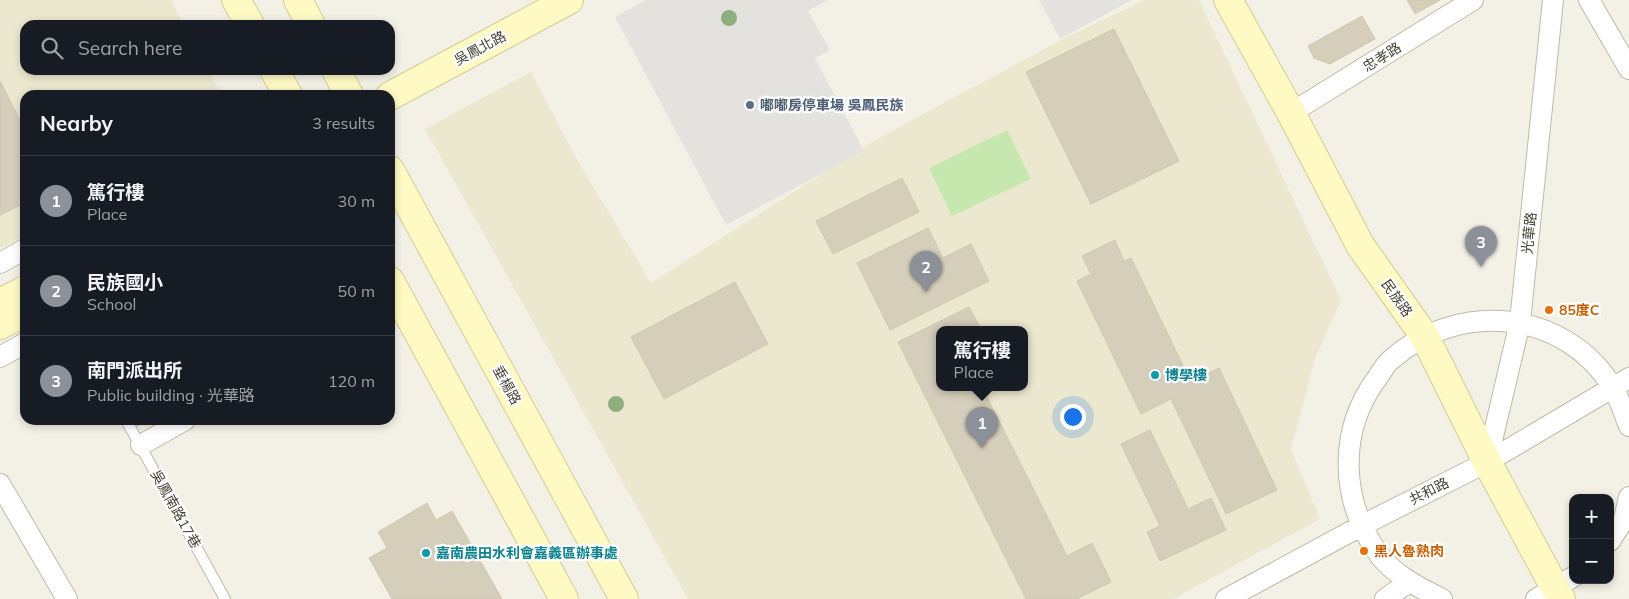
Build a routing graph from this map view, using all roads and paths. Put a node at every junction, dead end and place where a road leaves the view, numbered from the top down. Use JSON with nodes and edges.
{"nodes":[{"id":1,"x":236,"y":0,"type":"edge"},
{"id":2,"x":298,"y":0,"type":"edge"},
{"id":3,"x":569,"y":0,"type":"edge"},
{"id":4,"x":1228,"y":0,"type":"edge"},
{"id":5,"x":1473,"y":0,"type":"edge"},
{"id":6,"x":1553,"y":0,"type":"edge"},
{"id":7,"x":1589,"y":0,"type":"edge"},
{"id":8,"x":247,"y":20,"type":"edge"},
{"id":9,"x":309,"y":20,"type":"edge"},
{"id":10,"x":1629,"y":69,"type":"edge"},
{"id":11,"x":277,"y":75,"type":"edge"},
{"id":12,"x":339,"y":75,"type":"edge"},
{"id":13,"x":285,"y":90,"type":"edge"},
{"id":14,"x":346,"y":90,"type":"edge"},
{"id":15,"x":395,"y":93,"type":"edge"},
{"id":16,"x":1291,"y":113,"type":"junction"},
{"id":17,"x":395,"y":179,"type":"edge"},
{"id":18,"x":20,"y":252,"type":"edge"},
{"id":19,"x":0,"y":263,"type":"edge"},
{"id":20,"x":20,"y":293,"type":"edge"},
{"id":21,"x":395,"y":299,"type":"edge"},
{"id":22,"x":0,"y":304,"type":"edge"},
{"id":23,"x":20,"y":315,"type":"edge"},
{"id":24,"x":1520,"y":322,"type":"junction"},
{"id":25,"x":0,"y":325,"type":"edge"},
{"id":26,"x":1425,"y":337,"type":"junction"},
{"id":27,"x":20,"y":346,"type":"edge"},
{"id":28,"x":0,"y":357,"type":"edge"},
{"id":29,"x":1621,"y":383,"type":"edge"},
{"id":30,"x":129,"y":425,"type":"edge"},
{"id":31,"x":175,"y":425,"type":"edge"},
{"id":32,"x":1629,"y":426,"type":"edge"},
{"id":33,"x":141,"y":445,"type":"junction"},
{"id":34,"x":1487,"y":462,"type":"junction"},
{"id":35,"x":0,"y":484,"type":"edge"},
{"id":36,"x":1629,"y":497,"type":"edge"},
{"id":37,"x":1361,"y":526,"type":"junction"},
{"id":38,"x":1611,"y":539,"type":"edge"},
{"id":39,"x":1409,"y":582,"type":"junction"},
{"id":40,"x":1557,"y":591,"type":"edge"},
{"id":41,"x":67,"y":599,"type":"edge"},
{"id":42,"x":225,"y":599,"type":"edge"},
{"id":43,"x":564,"y":599,"type":"edge"},
{"id":44,"x":624,"y":599,"type":"edge"},
{"id":45,"x":1226,"y":599,"type":"edge"},
{"id":46,"x":1385,"y":599,"type":"edge"},
{"id":47,"x":1442,"y":599,"type":"edge"}],
"edges":[{"from":1,"to":8,"type":"street"},
{"from":2,"to":9,"type":"street"},
{"from":3,"to":15,"type":"street","name":"吳鳳北路"},
{"from":4,"to":16,"type":"street","name":"民族路"},
{"from":5,"to":16,"type":"street","name":"忠孝路"},
{"from":6,"to":24,"type":"street","name":"光華路"},
{"from":7,"to":10,"type":"street"},
{"from":11,"to":13,"type":"street"},
{"from":12,"to":14,"type":"street"},
{"from":16,"to":26,"type":"street","name":"民族路"},
{"from":17,"to":44,"type":"street","name":"垂楊路"},
{"from":18,"to":19,"type":"street"},
{"from":20,"to":22,"type":"street"},
{"from":21,"to":43,"type":"street"},
{"from":23,"to":25,"type":"street"},
{"from":24,"to":26,"type":"street"},
{"from":24,"to":29,"type":"street"},
{"from":24,"to":34,"type":"street","name":"光華路"},
{"from":26,"to":34,"type":"street","name":"民族路"},
{"from":26,"to":37,"type":"street"},
{"from":27,"to":28,"type":"street"},
{"from":29,"to":32,"type":"street"},
{"from":29,"to":34,"type":"street","name":"共和路"},
{"from":30,"to":33,"type":"lane","name":"吳鳳南路17巷"},
{"from":31,"to":33,"type":"street"},
{"from":33,"to":42,"type":"lane","name":"吳鳳南路17巷"},
{"from":34,"to":37,"type":"street","name":"共和路"},
{"from":34,"to":40,"type":"street","name":"民族路"},
{"from":35,"to":41,"type":"street"},
{"from":36,"to":38,"type":"street"},
{"from":37,"to":39,"type":"street"},
{"from":37,"to":45,"type":"street","name":"共和路"},
{"from":39,"to":46,"type":"street"},
{"from":39,"to":47,"type":"street"}]}
